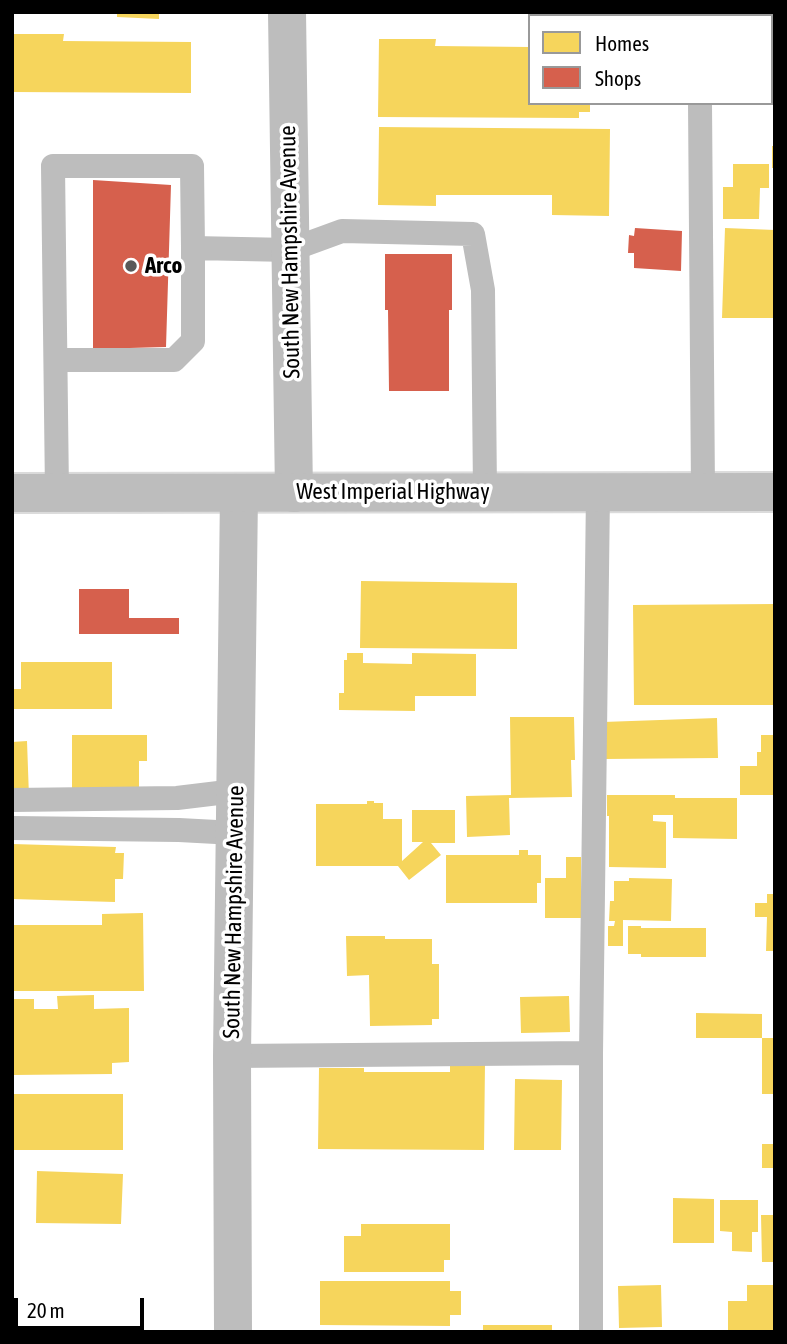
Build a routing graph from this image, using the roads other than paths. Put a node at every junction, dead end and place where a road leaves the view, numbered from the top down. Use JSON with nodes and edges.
{"nodes":[{"id":1,"x":288,"y":12,"type":"edge"},
{"id":2,"x":701,"y":105,"type":"edge"},
{"id":3,"x":193,"y":248,"type":"junction"},
{"id":4,"x":290,"y":250,"type":"junction"},
{"id":5,"x":56,"y":360,"type":"junction"},
{"id":6,"x":485,"y":492,"type":"junction"},
{"id":7,"x":598,"y":492,"type":"junction"},
{"id":8,"x":703,"y":492,"type":"junction"},
{"id":9,"x":775,"y":492,"type":"edge"},
{"id":10,"x":12,"y":493,"type":"edge"},
{"id":11,"x":57,"y":493,"type":"junction"},
{"id":12,"x":239,"y":493,"type":"junction"},
{"id":13,"x":294,"y":493,"type":"junction"},
{"id":14,"x":235,"y":791,"type":"junction"},
{"id":15,"x":12,"y":800,"type":"edge"},
{"id":16,"x":12,"y":828,"type":"edge"},
{"id":17,"x":235,"y":833,"type":"junction"},
{"id":18,"x":591,"y":1053,"type":"junction"},
{"id":19,"x":232,"y":1056,"type":"junction"},
{"id":20,"x":233,"y":1332,"type":"edge"},
{"id":21,"x":591,"y":1332,"type":"edge"}],
"edges":[{"from":1,"to":4,"type":"street","name":"South New Hampshire Avenue"},
{"from":2,"to":8,"type":"lane"},
{"from":3,"to":4,"type":"lane"},
{"from":3,"to":5,"type":"lane"},
{"from":3,"to":5,"type":"lane"},
{"from":4,"to":6,"type":"lane"},
{"from":4,"to":13,"type":"street","name":"South New Hampshire Avenue"},
{"from":5,"to":11,"type":"lane"},
{"from":6,"to":7,"type":"street","name":"West Imperial Highway"},
{"from":6,"to":13,"type":"street","name":"West Imperial Highway"},
{"from":7,"to":8,"type":"street","name":"West Imperial Highway"},
{"from":7,"to":18,"type":"lane"},
{"from":8,"to":9,"type":"street","name":"West Imperial Highway"},
{"from":10,"to":11,"type":"street","name":"West Imperial Highway"},
{"from":11,"to":12,"type":"street","name":"West Imperial Highway"},
{"from":12,"to":13,"type":"street","name":"West Imperial Highway"},
{"from":12,"to":14,"type":"street","name":"South New Hampshire Avenue"},
{"from":14,"to":15,"type":"lane"},
{"from":14,"to":17,"type":"street","name":"South New Hampshire Avenue"},
{"from":16,"to":17,"type":"lane"},
{"from":17,"to":19,"type":"street","name":"South New Hampshire Avenue"},
{"from":18,"to":19,"type":"lane"},
{"from":18,"to":21,"type":"lane"},
{"from":19,"to":20,"type":"street","name":"South New Hampshire Avenue"}]}
